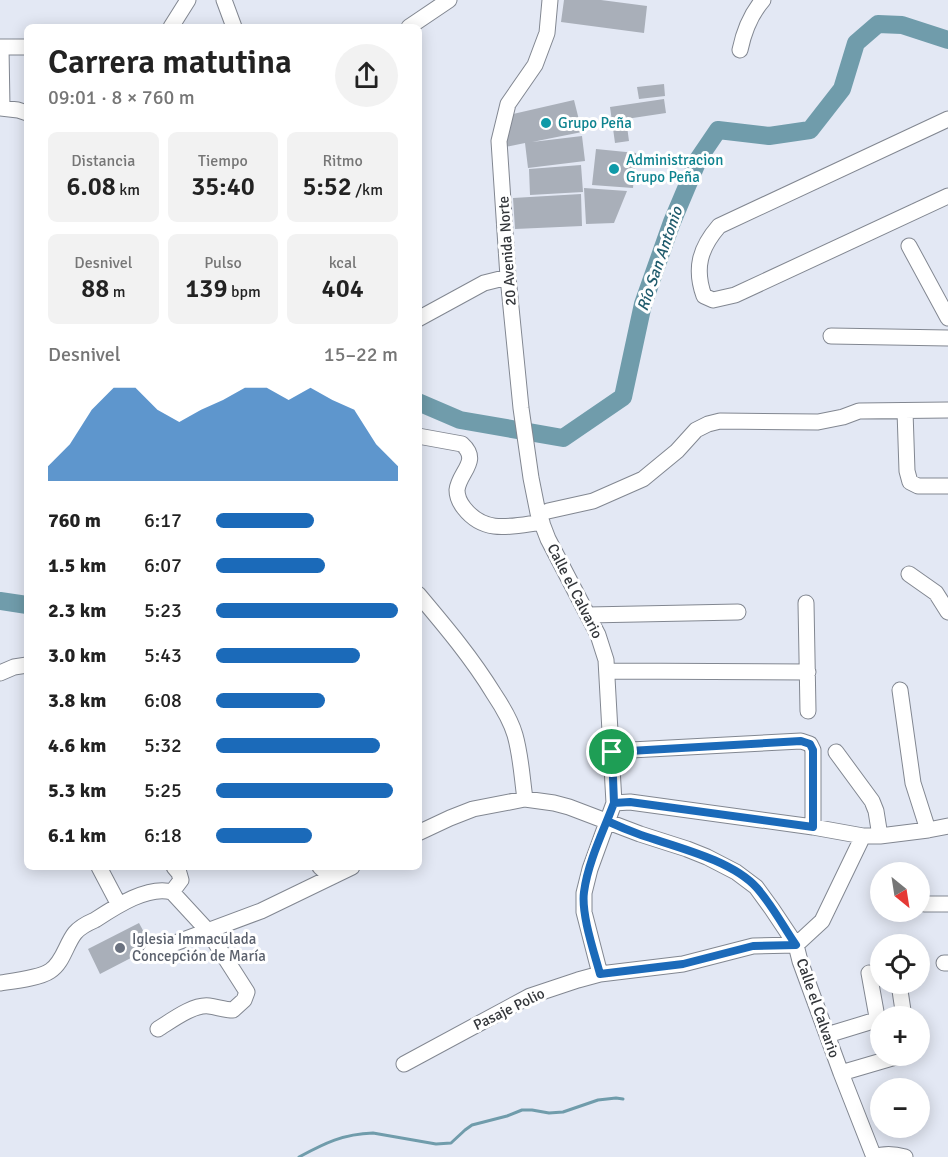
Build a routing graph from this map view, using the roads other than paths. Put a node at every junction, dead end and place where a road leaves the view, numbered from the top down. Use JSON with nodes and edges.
{"nodes":[{"id":1,"x":188,"y":0,"type":"edge"},
{"id":2,"x":224,"y":0,"type":"edge"},
{"id":3,"x":448,"y":0,"type":"edge"},
{"id":4,"x":550,"y":0,"type":"edge"},
{"id":5,"x":763,"y":0,"type":"edge"},
{"id":6,"x":173,"y":24,"type":"edge"},
{"id":7,"x":233,"y":24,"type":"edge"},
{"id":8,"x":413,"y":24,"type":"edge"},
{"id":9,"x":0,"y":47,"type":"edge"},
{"id":10,"x":24,"y":47,"type":"edge"},
{"id":11,"x":740,"y":50,"type":"dead end"},
{"id":12,"x":1,"y":108,"type":"edge"},
{"id":13,"x":24,"y":112,"type":"edge"},
{"id":14,"x":948,"y":119,"type":"edge"},
{"id":15,"x":948,"y":196,"type":"edge"},
{"id":16,"x":909,"y":246,"type":"dead end"},
{"id":17,"x":508,"y":277,"type":"junction"},
{"id":18,"x":422,"y":317,"type":"edge"},
{"id":19,"x":948,"y":318,"type":"edge"},
{"id":20,"x":831,"y":336,"type":"dead end"},
{"id":21,"x":948,"y":338,"type":"edge"},
{"id":22,"x":948,"y":410,"type":"edge"},
{"id":23,"x":906,"y":411,"type":"junction"},
{"id":24,"x":422,"y":437,"type":"edge"},
{"id":25,"x":948,"y":486,"type":"edge"},
{"id":26,"x":543,"y":515,"type":"junction"},
{"id":27,"x":909,"y":574,"type":"dead end"},
{"id":28,"x":422,"y":599,"type":"edge"},
{"id":29,"x":806,"y":603,"type":"dead end"},
{"id":30,"x":738,"y":612,"type":"dead end"},
{"id":31,"x":948,"y":612,"type":"edge"},
{"id":32,"x":588,"y":615,"type":"junction"},
{"id":33,"x":24,"y":665,"type":"edge"},
{"id":34,"x":608,"y":671,"type":"junction"},
{"id":35,"x":808,"y":672,"type":"junction"},
{"id":36,"x":0,"y":674,"type":"edge"},
{"id":37,"x":900,"y":690,"type":"dead end"},
{"id":38,"x":808,"y":711,"type":"dead end"},
{"id":39,"x":612,"y":752,"type":"junction"},
{"id":40,"x":836,"y":752,"type":"dead end"},
{"id":41,"x":525,"y":800,"type":"junction"},
{"id":42,"x":614,"y":803,"type":"junction"},
{"id":43,"x":607,"y":821,"type":"junction"},
{"id":44,"x":948,"y":826,"type":"edge"},
{"id":45,"x":813,"y":827,"type":"junction"},
{"id":46,"x":928,"y":830,"type":"junction"},
{"id":47,"x":422,"y":831,"type":"edge"},
{"id":48,"x":862,"y":836,"type":"junction"},
{"id":49,"x":880,"y":836,"type":"junction"},
{"id":50,"x":101,"y":870,"type":"edge"},
{"id":51,"x":176,"y":870,"type":"edge"},
{"id":52,"x":326,"y":872,"type":"edge"},
{"id":53,"x":172,"y":892,"type":"junction"},
{"id":54,"x":930,"y":904,"type":"edge"},
{"id":55,"x":948,"y":904,"type":"edge"},
{"id":56,"x":119,"y":905,"type":"junction"},
{"id":57,"x":208,"y":931,"type":"junction"},
{"id":58,"x":796,"y":945,"type":"junction"},
{"id":59,"x":151,"y":952,"type":"dead end"},
{"id":60,"x":869,"y":973,"type":"dead end"},
{"id":61,"x":600,"y":974,"type":"junction"},
{"id":62,"x":1,"y":980,"type":"edge"},
{"id":63,"x":158,"y":1029,"type":"dead end"},
{"id":64,"x":827,"y":1035,"type":"junction"},
{"id":65,"x":404,"y":1064,"type":"dead end"},
{"id":66,"x":870,"y":1064,"type":"edge"},
{"id":67,"x":841,"y":1073,"type":"junction"},
{"id":68,"x":874,"y":1157,"type":"edge"},
{"id":69,"x":905,"y":1157,"type":"edge"}],
"edges":[{"from":1,"to":6,"type":"street"},
{"from":2,"to":7,"type":"street"},
{"from":3,"to":8,"type":"street"},
{"from":4,"to":17,"type":"street","name":"20 Avenida Norte"},
{"from":5,"to":11,"type":"street"},
{"from":9,"to":10,"type":"street"},
{"from":9,"to":12,"type":"street"},
{"from":12,"to":13,"type":"street"},
{"from":14,"to":15,"type":"street"},
{"from":16,"to":19,"type":"street"},
{"from":17,"to":18,"type":"street"},
{"from":17,"to":26,"type":"street","name":"20 Avenida Norte"},
{"from":20,"to":21,"type":"street"},
{"from":22,"to":23,"type":"street"},
{"from":23,"to":25,"type":"street"},
{"from":23,"to":26,"type":"street"},
{"from":24,"to":26,"type":"street"},
{"from":26,"to":32,"type":"street","name":"Calle el Calvario"},
{"from":27,"to":31,"type":"street"},
{"from":28,"to":41,"type":"street"},
{"from":29,"to":35,"type":"street"},
{"from":30,"to":32,"type":"street"},
{"from":32,"to":34,"type":"street","name":"Calle el Calvario"},
{"from":33,"to":36,"type":"street"},
{"from":34,"to":35,"type":"street"},
{"from":34,"to":39,"type":"street","name":"Calle el Calvario"},
{"from":35,"to":38,"type":"street"},
{"from":37,"to":46,"type":"street"},
{"from":39,"to":42,"type":"street","name":"Calle el Calvario"},
{"from":39,"to":45,"type":"street"},
{"from":40,"to":49,"type":"street"},
{"from":41,"to":43,"type":"street"},
{"from":41,"to":47,"type":"street"},
{"from":42,"to":43,"type":"street","name":"Calle el Calvario"},
{"from":42,"to":45,"type":"street"},
{"from":43,"to":58,"type":"street","name":"Calle el Calvario"},
{"from":43,"to":61,"type":"street"},
{"from":44,"to":46,"type":"street"},
{"from":45,"to":48,"type":"street"},
{"from":46,"to":49,"type":"street"},
{"from":48,"to":49,"type":"street"},
{"from":48,"to":58,"type":"street"},
{"from":50,"to":56,"type":"street"},
{"from":51,"to":53,"type":"street"},
{"from":52,"to":57,"type":"street"},
{"from":53,"to":56,"type":"street"},
{"from":53,"to":57,"type":"street"},
{"from":54,"to":55,"type":"street"},
{"from":56,"to":62,"type":"street"},
{"from":57,"to":59,"type":"street"},
{"from":57,"to":63,"type":"street"},
{"from":58,"to":61,"type":"street","name":"Pasaje Polio"},
{"from":58,"to":64,"type":"street","name":"Calle el Calvario"},
{"from":60,"to":64,"type":"street"},
{"from":61,"to":65,"type":"street","name":"Pasaje Polio"},
{"from":64,"to":67,"type":"street","name":"Calle el Calvario"},
{"from":66,"to":67,"type":"street"},
{"from":67,"to":68,"type":"street","name":"Calle el Calvario"},
{"from":68,"to":69,"type":"street"}]}
